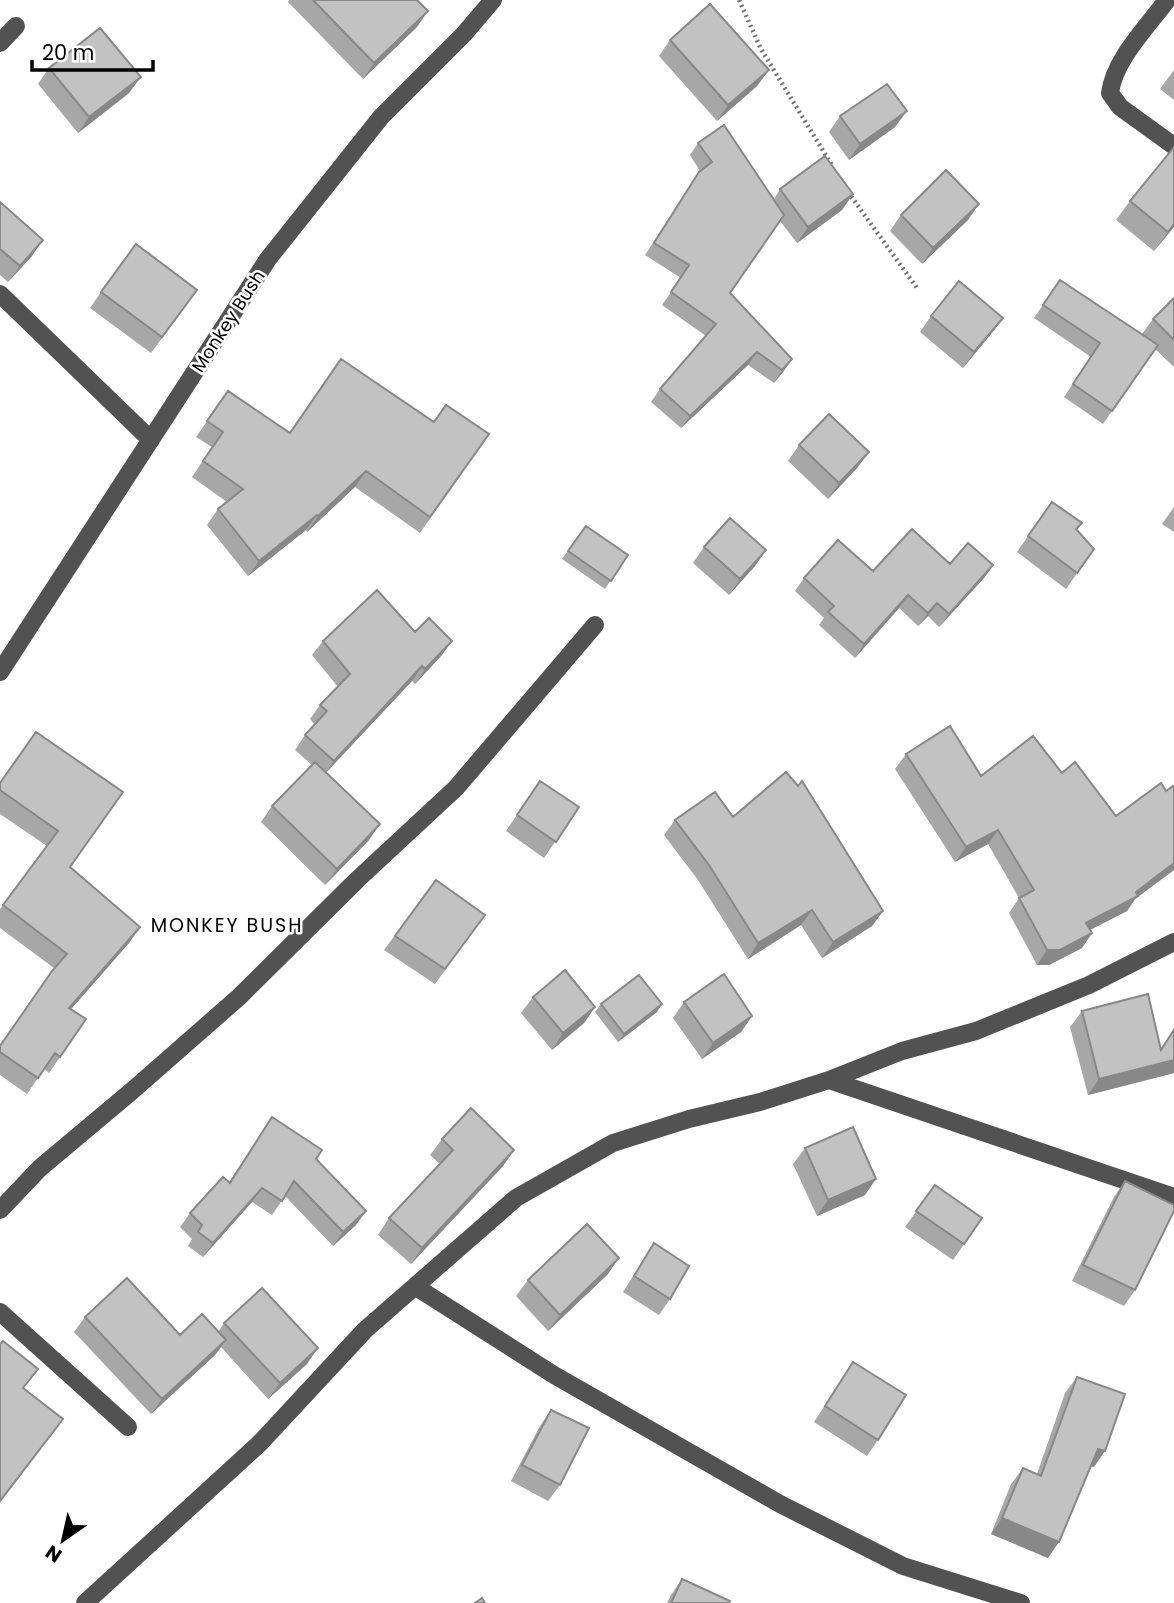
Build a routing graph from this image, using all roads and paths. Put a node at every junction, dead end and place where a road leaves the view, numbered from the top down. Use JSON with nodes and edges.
{"nodes":[{"id":1,"x":493,"y":0,"type":"edge"},
{"id":2,"x":739,"y":0,"type":"edge"},
{"id":3,"x":1167,"y":0,"type":"edge"},
{"id":4,"x":16,"y":26,"type":"dead end"},
{"id":5,"x":0,"y":43,"type":"edge"},
{"id":6,"x":1174,"y":146,"type":"edge"},
{"id":7,"x":833,"y":167,"type":"edge"},
{"id":8,"x":847,"y":191,"type":"edge"},
{"id":9,"x":917,"y":288,"type":"dead end"},
{"id":10,"x":0,"y":295,"type":"edge"},
{"id":11,"x":151,"y":440,"type":"junction"},
{"id":12,"x":595,"y":625,"type":"dead end"},
{"id":13,"x":0,"y":672,"type":"edge"},
{"id":14,"x":1174,"y":942,"type":"edge"},
{"id":15,"x":828,"y":1080,"type":"junction"},
{"id":16,"x":1174,"y":1197,"type":"edge"},
{"id":17,"x":0,"y":1210,"type":"edge"},
{"id":18,"x":416,"y":1287,"type":"junction"},
{"id":19,"x":0,"y":1312,"type":"edge"},
{"id":20,"x":128,"y":1427,"type":"dead end"},
{"id":21,"x":85,"y":1603,"type":"edge"},
{"id":22,"x":1021,"y":1603,"type":"edge"}],
"edges":[{"from":1,"to":11,"type":"street","name":"Monkey Bush"},
{"from":2,"to":7,"type":"path"},
{"from":3,"to":6,"type":"street"},
{"from":4,"to":5,"type":"street"},
{"from":8,"to":9,"type":"path"},
{"from":10,"to":11,"type":"street"},
{"from":11,"to":13,"type":"street","name":"Monkey Bush"},
{"from":12,"to":17,"type":"street"},
{"from":14,"to":15,"type":"street"},
{"from":15,"to":16,"type":"street"},
{"from":15,"to":18,"type":"street"},
{"from":18,"to":21,"type":"street"},
{"from":18,"to":22,"type":"street"},
{"from":19,"to":20,"type":"street"}]}
